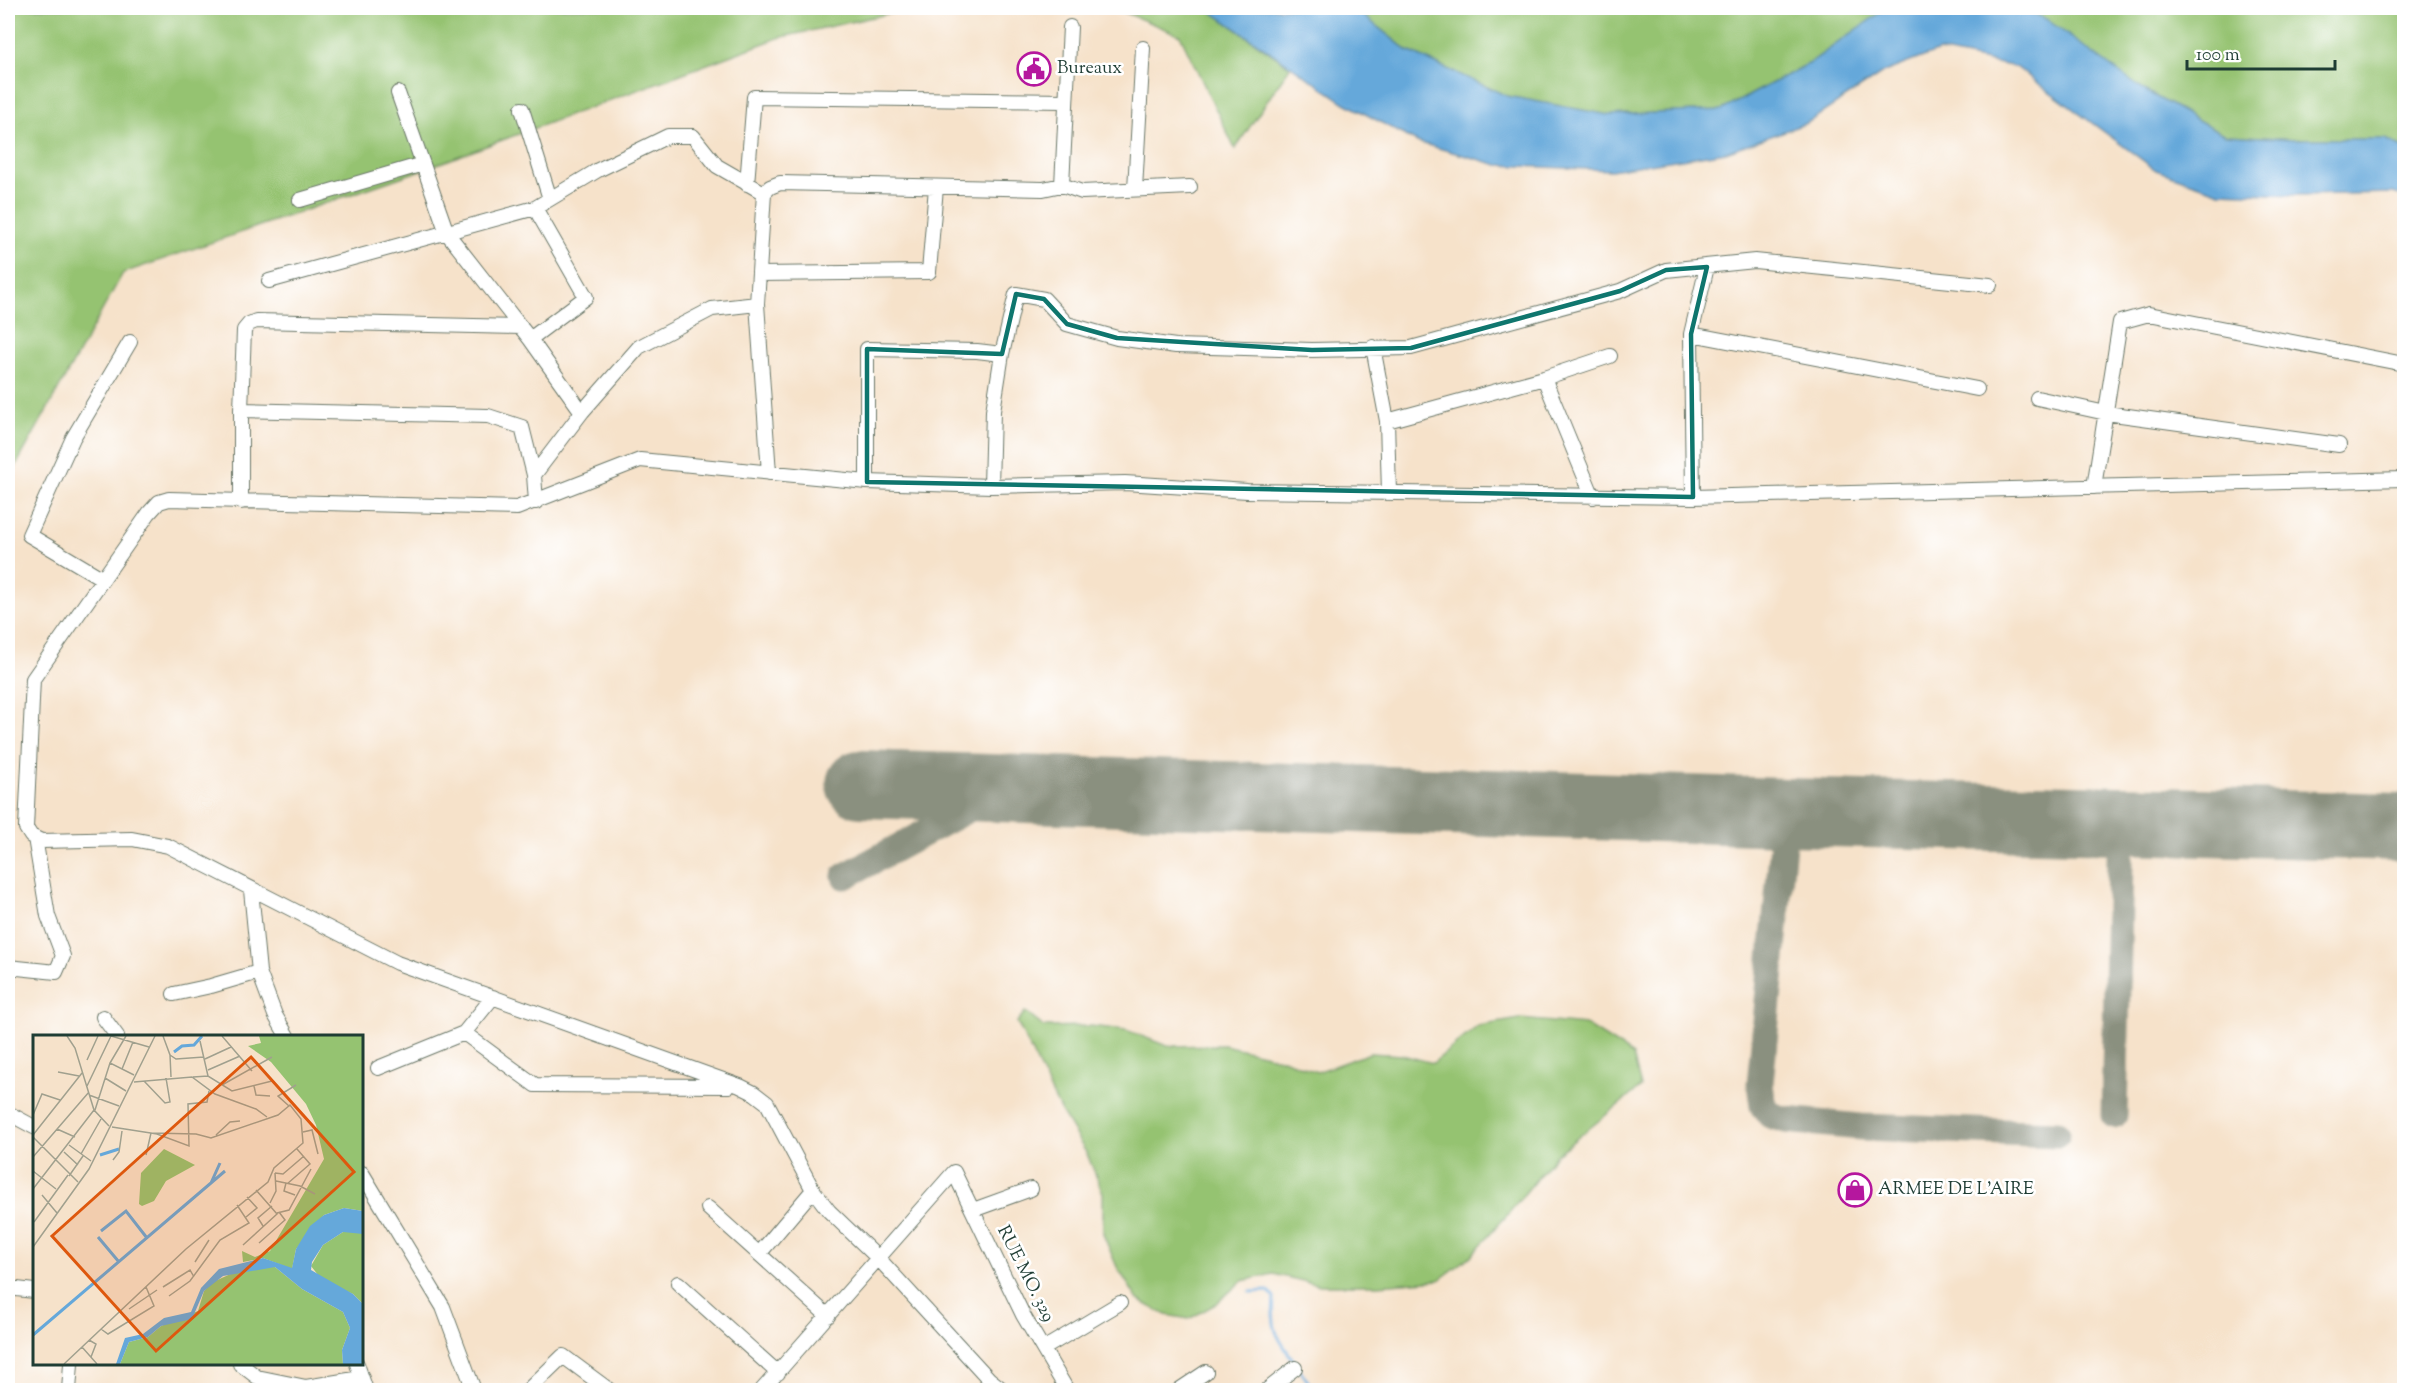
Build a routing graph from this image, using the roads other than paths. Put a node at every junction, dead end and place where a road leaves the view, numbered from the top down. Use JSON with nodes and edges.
{"nodes":[{"id":1,"x":1070,"y":27,"type":"dead end"},
{"id":2,"x":1143,"y":48,"type":"dead end"},
{"id":3,"x":398,"y":93,"type":"dead end"},
{"id":4,"x":1065,"y":101,"type":"junction"},
{"id":5,"x":522,"y":109,"type":"dead end"},
{"id":6,"x":423,"y":164,"type":"junction"},
{"id":7,"x":747,"y":184,"type":"junction"},
{"id":8,"x":1062,"y":185,"type":"junction"},
{"id":9,"x":936,"y":186,"type":"junction"},
{"id":10,"x":1190,"y":186,"type":"dead end"},
{"id":11,"x":1135,"y":189,"type":"junction"},
{"id":12,"x":764,"y":194,"type":"junction"},
{"id":13,"x":550,"y":199,"type":"junction"},
{"id":14,"x":300,"y":200,"type":"dead end"},
{"id":15,"x":535,"y":208,"type":"junction"},
{"id":16,"x":447,"y":232,"type":"junction"},
{"id":17,"x":1707,"y":267,"type":"junction"},
{"id":18,"x":759,"y":274,"type":"junction"},
{"id":19,"x":269,"y":281,"type":"dead end"},
{"id":20,"x":1990,"y":285,"type":"dead end"},
{"id":21,"x":757,"y":304,"type":"junction"},
{"id":22,"x":521,"y":327,"type":"junction"},
{"id":23,"x":1691,"y":334,"type":"junction"},
{"id":24,"x":530,"y":339,"type":"junction"},
{"id":25,"x":130,"y":342,"type":"dead end"},
{"id":26,"x":1373,"y":347,"type":"junction"},
{"id":27,"x":1002,"y":354,"type":"junction"},
{"id":28,"x":1610,"y":356,"type":"dead end"},
{"id":29,"x":2404,"y":364,"type":"edge"},
{"id":30,"x":1544,"y":378,"type":"junction"},
{"id":31,"x":1977,"y":389,"type":"dead end"},
{"id":32,"x":2037,"y":398,"type":"dead end"},
{"id":33,"x":241,"y":410,"type":"junction"},
{"id":34,"x":582,"y":412,"type":"junction"},
{"id":35,"x":2106,"y":413,"type":"junction"},
{"id":36,"x":1387,"y":421,"type":"junction"},
{"id":37,"x":2339,"y":445,"type":"dead end"},
{"id":38,"x":769,"y":473,"type":"junction"},
{"id":39,"x":534,"y":475,"type":"junction"},
{"id":40,"x":2404,"y":479,"type":"edge"},
{"id":41,"x":867,"y":482,"type":"junction"},
{"id":42,"x":991,"y":486,"type":"junction"},
{"id":43,"x":2094,"y":487,"type":"junction"},
{"id":44,"x":1389,"y":493,"type":"junction"},
{"id":45,"x":1593,"y":497,"type":"junction"},
{"id":46,"x":1693,"y":497,"type":"junction"},
{"id":47,"x":241,"y":502,"type":"junction"},
{"id":48,"x":536,"y":502,"type":"junction"},
{"id":49,"x":103,"y":579,"type":"junction"},
{"id":50,"x":35,"y":838,"type":"junction"},
{"id":51,"x":251,"y":890,"type":"junction"},
{"id":52,"x":8,"y":967,"type":"edge"},
{"id":53,"x":259,"y":972,"type":"junction"},
{"id":54,"x":174,"y":994,"type":"dead end"},
{"id":55,"x":493,"y":997,"type":"junction"},
{"id":56,"x":103,"y":1017,"type":"dead end"},
{"id":57,"x":464,"y":1033,"type":"junction"},
{"id":58,"x":116,"y":1035,"type":"edge"},
{"id":59,"x":286,"y":1035,"type":"edge"},
{"id":60,"x":378,"y":1068,"type":"dead end"},
{"id":61,"x":740,"y":1086,"type":"junction"},
{"id":62,"x":8,"y":1113,"type":"edge"},
{"id":63,"x":33,"y":1126,"type":"edge"},
{"id":64,"x":363,"y":1175,"type":"edge"},
{"id":65,"x":1031,"y":1189,"type":"dead end"},
{"id":66,"x":813,"y":1190,"type":"junction"},
{"id":67,"x":708,"y":1208,"type":"dead end"},
{"id":68,"x":973,"y":1210,"type":"junction"},
{"id":69,"x":759,"y":1254,"type":"junction"},
{"id":70,"x":879,"y":1259,"type":"junction"},
{"id":71,"x":678,"y":1283,"type":"dead end"},
{"id":72,"x":8,"y":1288,"type":"edge"},
{"id":73,"x":33,"y":1291,"type":"edge"},
{"id":74,"x":1120,"y":1303,"type":"dead end"},
{"id":75,"x":828,"y":1316,"type":"junction"},
{"id":76,"x":1043,"y":1349,"type":"junction"},
{"id":77,"x":71,"y":1365,"type":"edge"},
{"id":78,"x":241,"y":1365,"type":"edge"},
{"id":79,"x":357,"y":1365,"type":"edge"},
{"id":80,"x":1295,"y":1368,"type":"dead end"},
{"id":81,"x":1206,"y":1372,"type":"dead end"},
{"id":82,"x":778,"y":1373,"type":"junction"},
{"id":83,"x":364,"y":1384,"type":"edge"},
{"id":84,"x":69,"y":1390,"type":"edge"},
{"id":85,"x":474,"y":1390,"type":"edge"},
{"id":86,"x":528,"y":1390,"type":"edge"},
{"id":87,"x":609,"y":1390,"type":"edge"},
{"id":88,"x":762,"y":1390,"type":"edge"},
{"id":89,"x":1003,"y":1390,"type":"edge"},
{"id":90,"x":1066,"y":1390,"type":"edge"},
{"id":91,"x":1179,"y":1390,"type":"edge"},
{"id":92,"x":1267,"y":1390,"type":"edge"}],
"edges":[{"from":1,"to":4,"type":"street"},
{"from":2,"to":11,"type":"street"},
{"from":3,"to":6,"type":"street"},
{"from":4,"to":7,"type":"street"},
{"from":4,"to":8,"type":"street"},
{"from":5,"to":13,"type":"street"},
{"from":6,"to":14,"type":"street"},
{"from":6,"to":16,"type":"street"},
{"from":7,"to":12,"type":"street"},
{"from":7,"to":13,"type":"street"},
{"from":8,"to":9,"type":"street"},
{"from":8,"to":11,"type":"street"},
{"from":9,"to":12,"type":"street"},
{"from":9,"to":18,"type":"street"},
{"from":10,"to":11,"type":"street"},
{"from":12,"to":18,"type":"street"},
{"from":13,"to":15,"type":"street"},
{"from":15,"to":16,"type":"street"},
{"from":15,"to":24,"type":"street"},
{"from":16,"to":19,"type":"street"},
{"from":16,"to":22,"type":"street"},
{"from":17,"to":20,"type":"street"},
{"from":17,"to":23,"type":"street"},
{"from":17,"to":26,"type":"street"},
{"from":18,"to":21,"type":"street"},
{"from":21,"to":34,"type":"street"},
{"from":21,"to":38,"type":"street"},
{"from":22,"to":24,"type":"street"},
{"from":22,"to":33,"type":"street"},
{"from":23,"to":31,"type":"street"},
{"from":23,"to":46,"type":"street"},
{"from":24,"to":34,"type":"street"},
{"from":25,"to":49,"type":"street"},
{"from":26,"to":27,"type":"street"},
{"from":26,"to":36,"type":"street"},
{"from":27,"to":41,"type":"street"},
{"from":27,"to":42,"type":"street"},
{"from":28,"to":30,"type":"street"},
{"from":29,"to":35,"type":"street"},
{"from":30,"to":36,"type":"street"},
{"from":30,"to":45,"type":"street"},
{"from":32,"to":35,"type":"street"},
{"from":33,"to":39,"type":"street"},
{"from":33,"to":47,"type":"street"},
{"from":34,"to":39,"type":"street"},
{"from":35,"to":37,"type":"street"},
{"from":35,"to":43,"type":"street"},
{"from":36,"to":44,"type":"street"},
{"from":38,"to":41,"type":"street"},
{"from":38,"to":48,"type":"street"},
{"from":39,"to":48,"type":"street"},
{"from":40,"to":43,"type":"street"},
{"from":41,"to":42,"type":"street"},
{"from":42,"to":44,"type":"street"},
{"from":43,"to":46,"type":"street"},
{"from":44,"to":45,"type":"street"},
{"from":45,"to":46,"type":"street"},
{"from":47,"to":48,"type":"street"},
{"from":47,"to":49,"type":"street"},
{"from":49,"to":50,"type":"street"},
{"from":50,"to":51,"type":"street"},
{"from":50,"to":52,"type":"street"},
{"from":51,"to":53,"type":"street"},
{"from":51,"to":55,"type":"street"},
{"from":53,"to":54,"type":"street"},
{"from":53,"to":59,"type":"street"},
{"from":55,"to":57,"type":"street"},
{"from":55,"to":61,"type":"street"},
{"from":56,"to":58,"type":"street"},
{"from":57,"to":60,"type":"street"},
{"from":57,"to":61,"type":"street"},
{"from":61,"to":66,"type":"street"},
{"from":62,"to":63,"type":"street"},
{"from":64,"to":85,"type":"street"},
{"from":65,"to":68,"type":"street"},
{"from":66,"to":69,"type":"street"},
{"from":66,"to":70,"type":"street"},
{"from":67,"to":69,"type":"street"},
{"from":68,"to":70,"type":"street","name":"RUE MO. 329"},
{"from":68,"to":76,"type":"street","name":"RUE MO. 329"},
{"from":69,"to":75,"type":"street"},
{"from":70,"to":75,"type":"street"},
{"from":70,"to":89,"type":"street"},
{"from":71,"to":82,"type":"street"},
{"from":72,"to":73,"type":"street"},
{"from":74,"to":76,"type":"street"},
{"from":75,"to":82,"type":"street"},
{"from":76,"to":90,"type":"street","name":"RUE MO. 329"},
{"from":77,"to":84,"type":"street"},
{"from":78,"to":83,"type":"street"},
{"from":79,"to":83,"type":"street"},
{"from":80,"to":92,"type":"street"},
{"from":81,"to":91,"type":"street"},
{"from":82,"to":88,"type":"street"},
{"from":86,"to":87,"type":"street"}]}
